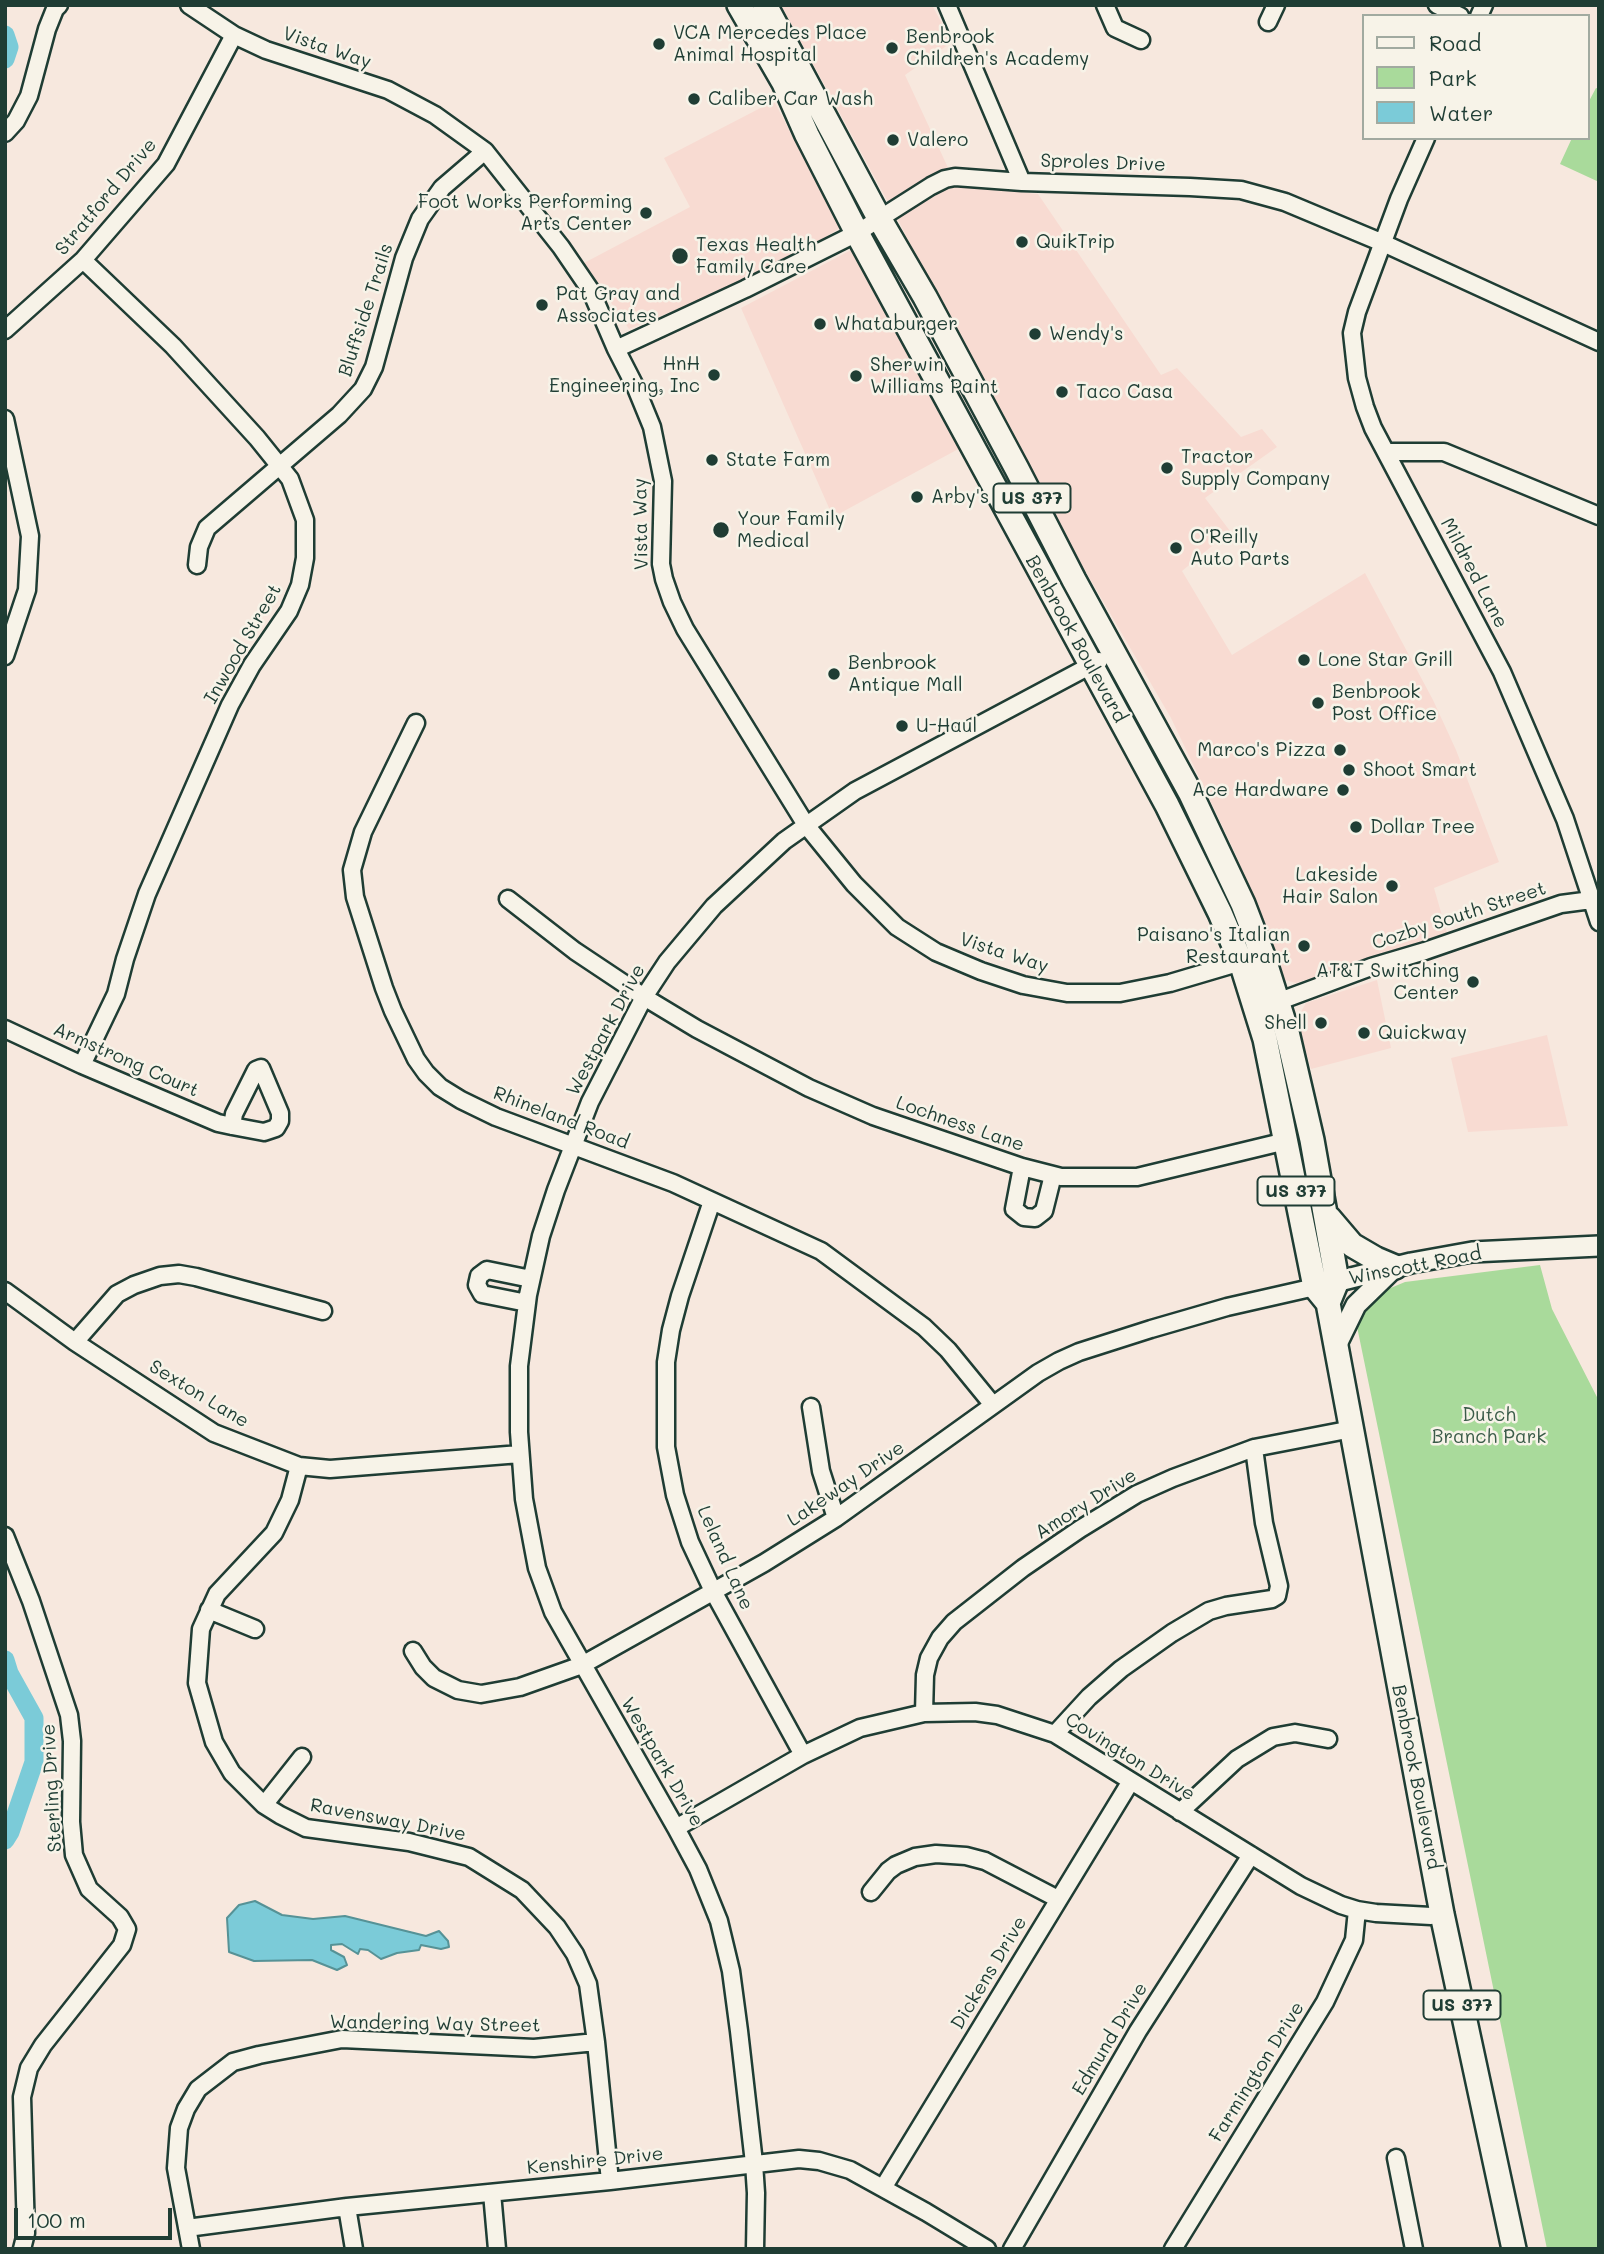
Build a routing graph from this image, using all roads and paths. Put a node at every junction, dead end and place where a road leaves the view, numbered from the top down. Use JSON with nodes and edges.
{"nodes":[{"id":1,"x":59,"y":5,"type":"edge"},
{"id":2,"x":189,"y":5,"type":"edge"},
{"id":3,"x":739,"y":5,"type":"edge"},
{"id":4,"x":765,"y":5,"type":"edge"},
{"id":5,"x":947,"y":5,"type":"edge"},
{"id":6,"x":1105,"y":5,"type":"edge"},
{"id":7,"x":1276,"y":5,"type":"edge"},
{"id":8,"x":1437,"y":5,"type":"edge"},
{"id":9,"x":1456,"y":14,"type":"edge"},
{"id":10,"x":1268,"y":22,"type":"dead end"},
{"id":11,"x":234,"y":35,"type":"junction"},
{"id":12,"x":1141,"y":40,"type":"dead end"},
{"id":13,"x":5,"y":134,"type":"edge"},
{"id":14,"x":1425,"y":140,"type":"edge"},
{"id":15,"x":485,"y":151,"type":"junction"},
{"id":16,"x":1023,"y":182,"type":"junction"},
{"id":17,"x":879,"y":218,"type":"junction"},
{"id":18,"x":857,"y":233,"type":"junction"},
{"id":19,"x":1384,"y":243,"type":"junction"},
{"id":20,"x":83,"y":260,"type":"junction"},
{"id":21,"x":5,"y":330,"type":"edge"},
{"id":22,"x":1599,"y":342,"type":"edge"},
{"id":23,"x":616,"y":349,"type":"junction"},
{"id":24,"x":5,"y":419,"type":"edge"},
{"id":25,"x":1386,"y":452,"type":"junction"},
{"id":26,"x":280,"y":466,"type":"junction"},
{"id":27,"x":1599,"y":516,"type":"edge"},
{"id":28,"x":197,"y":565,"type":"dead end"},
{"id":29,"x":1113,"y":653,"type":"junction"},
{"id":30,"x":5,"y":656,"type":"edge"},
{"id":31,"x":1090,"y":666,"type":"junction"},
{"id":32,"x":416,"y":723,"type":"dead end"},
{"id":33,"x":806,"y":825,"type":"junction"},
{"id":34,"x":508,"y":899,"type":"dead end"},
{"id":35,"x":1596,"y":899,"type":"edge"},
{"id":36,"x":1599,"y":922,"type":"edge"},
{"id":37,"x":1241,"y":962,"type":"junction"},
{"id":38,"x":644,"y":997,"type":"junction"},
{"id":39,"x":1267,"y":1006,"type":"junction"},
{"id":40,"x":5,"y":1029,"type":"edge"},
{"id":41,"x":82,"y":1065,"type":"junction"},
{"id":42,"x":232,"y":1126,"type":"dead end"},
{"id":43,"x":1286,"y":1142,"type":"junction"},
{"id":44,"x":573,"y":1145,"type":"junction"},
{"id":45,"x":1022,"y":1167,"type":"junction"},
{"id":46,"x":1053,"y":1175,"type":"junction"},
{"id":47,"x":712,"y":1200,"type":"junction"},
{"id":48,"x":1326,"y":1215,"type":"junction"},
{"id":49,"x":1599,"y":1246,"type":"edge"},
{"id":50,"x":1395,"y":1267,"type":"junction"},
{"id":51,"x":531,"y":1279,"type":"junction"},
{"id":52,"x":5,"y":1291,"type":"edge"},
{"id":53,"x":1327,"y":1291,"type":"junction"},
{"id":54,"x":527,"y":1303,"type":"junction"},
{"id":55,"x":323,"y":1311,"type":"dead end"},
{"id":56,"x":75,"y":1342,"type":"junction"},
{"id":57,"x":1336,"y":1346,"type":"junction"},
{"id":58,"x":993,"y":1405,"type":"junction"},
{"id":59,"x":811,"y":1407,"type":"dead end"},
{"id":60,"x":1352,"y":1429,"type":"junction"},
{"id":61,"x":1254,"y":1448,"type":"junction"},
{"id":62,"x":520,"y":1454,"type":"junction"},
{"id":63,"x":299,"y":1466,"type":"junction"},
{"id":64,"x":836,"y":1518,"type":"junction"},
{"id":65,"x":5,"y":1536,"type":"edge"},
{"id":66,"x":713,"y":1591,"type":"junction"},
{"id":67,"x":209,"y":1610,"type":"junction"},
{"id":68,"x":255,"y":1629,"type":"dead end"},
{"id":69,"x":413,"y":1651,"type":"dead end"},
{"id":70,"x":582,"y":1665,"type":"junction"},
{"id":71,"x":924,"y":1713,"type":"junction"},
{"id":72,"x":1055,"y":1734,"type":"junction"},
{"id":73,"x":1328,"y":1740,"type":"dead end"},
{"id":74,"x":803,"y":1755,"type":"junction"},
{"id":75,"x":302,"y":1757,"type":"dead end"},
{"id":76,"x":1131,"y":1781,"type":"junction"},
{"id":77,"x":264,"y":1805,"type":"junction"},
{"id":78,"x":1180,"y":1812,"type":"junction"},
{"id":79,"x":676,"y":1828,"type":"junction"},
{"id":80,"x":1251,"y":1855,"type":"junction"},
{"id":81,"x":870,"y":1892,"type":"dead end"},
{"id":82,"x":1058,"y":1899,"type":"junction"},
{"id":83,"x":1357,"y":1910,"type":"junction"},
{"id":84,"x":1442,"y":1914,"type":"junction"},
{"id":85,"x":596,"y":2042,"type":"junction"},
{"id":86,"x":1396,"y":2158,"type":"dead end"},
{"id":87,"x":754,"y":2163,"type":"junction"},
{"id":88,"x":610,"y":2181,"type":"junction"},
{"id":89,"x":883,"y":2188,"type":"junction"},
{"id":90,"x":492,"y":2193,"type":"junction"},
{"id":91,"x":347,"y":2207,"type":"junction"},
{"id":92,"x":187,"y":2228,"type":"junction"},
{"id":93,"x":22,"y":2249,"type":"edge"},
{"id":94,"x":191,"y":2249,"type":"edge"},
{"id":95,"x":354,"y":2249,"type":"edge"},
{"id":96,"x":497,"y":2249,"type":"edge"},
{"id":97,"x":755,"y":2249,"type":"edge"},
{"id":98,"x":987,"y":2249,"type":"edge"},
{"id":99,"x":1012,"y":2249,"type":"edge"},
{"id":100,"x":1173,"y":2249,"type":"edge"},
{"id":101,"x":1414,"y":2249,"type":"edge"},
{"id":102,"x":1514,"y":2249,"type":"edge"}],
"edges":[{"from":1,"to":13,"type":"street"},
{"from":2,"to":11,"type":"street","name":"Vista Way"},
{"from":3,"to":18,"type":"highway","name":"Benbrook Boulevard","number":"US 377"},
{"from":4,"to":17,"type":"highway","name":"Benbrook Boulevard","number":"US 377"},
{"from":5,"to":16,"type":"street"},
{"from":6,"to":12,"type":"street"},
{"from":7,"to":10,"type":"street"},
{"from":8,"to":9,"type":"street"},
{"from":11,"to":15,"type":"street","name":"Vista Way"},
{"from":11,"to":20,"type":"street","name":"Stratford Drive"},
{"from":14,"to":19,"type":"street","name":"Mildred Lane"},
{"from":15,"to":23,"type":"street","name":"Vista Way"},
{"from":15,"to":26,"type":"street","name":"Bluffside Trails"},
{"from":16,"to":17,"type":"street","name":"Sproles Drive"},
{"from":16,"to":19,"type":"street","name":"Sproles Drive"},
{"from":17,"to":18,"type":"street","name":"Sproles Drive"},
{"from":17,"to":29,"type":"highway","name":"Benbrook Boulevard","number":"US 377"},
{"from":18,"to":23,"type":"street","name":"Sproles Drive"},
{"from":18,"to":31,"type":"highway","name":"Benbrook Boulevard","number":"US 377"},
{"from":19,"to":22,"type":"street","name":"Sproles Drive"},
{"from":19,"to":25,"type":"street","name":"Mildred Lane"},
{"from":20,"to":21,"type":"street","name":"Stratford Drive"},
{"from":20,"to":26,"type":"street","name":"Inwood Street"},
{"from":23,"to":33,"type":"street","name":"Vista Way"},
{"from":24,"to":30,"type":"street"},
{"from":25,"to":27,"type":"street"},
{"from":25,"to":35,"type":"street","name":"Mildred Lane"},
{"from":26,"to":28,"type":"street","name":"Bluffside Trails"},
{"from":26,"to":41,"type":"street","name":"Inwood Street"},
{"from":29,"to":31,"type":"street","name":"Westpark Drive"},
{"from":29,"to":39,"type":"highway","name":"Benbrook Boulevard","number":"US 377"},
{"from":31,"to":33,"type":"street","name":"Westpark Drive"},
{"from":31,"to":37,"type":"highway","name":"Benbrook Boulevard","number":"US 377"},
{"from":32,"to":44,"type":"street","name":"Rhineland Road"},
{"from":33,"to":37,"type":"street","name":"Vista Way"},
{"from":33,"to":38,"type":"street","name":"Westpark Drive"},
{"from":34,"to":38,"type":"street","name":"Lochness Lane"},
{"from":35,"to":36,"type":"street","name":"Mildred Lane"},
{"from":35,"to":39,"type":"street","name":"Cozby South Street"},
{"from":37,"to":39,"type":"highway","name":"Benbrook Boulevard","number":"US 377"},
{"from":38,"to":44,"type":"street","name":"Westpark Drive"},
{"from":38,"to":45,"type":"street","name":"Lochness Lane"},
{"from":39,"to":43,"type":"highway","name":"Benbrook Boulevard","number":"US 377"},
{"from":39,"to":48,"type":"highway","name":"Benbrook Boulevard","number":"US 377"},
{"from":40,"to":41,"type":"street","name":"Armstrong Court"},
{"from":41,"to":42,"type":"street","name":"Armstrong Court"},
{"from":43,"to":46,"type":"street","name":"Lochness Lane"},
{"from":43,"to":53,"type":"highway","name":"Benbrook Boulevard","number":"US 377"},
{"from":44,"to":47,"type":"street","name":"Rhineland Road"},
{"from":44,"to":51,"type":"street","name":"Westpark Drive"},
{"from":45,"to":46,"type":"street","name":"Lochness Lane"},
{"from":45,"to":46,"type":"street"},
{"from":47,"to":58,"type":"street","name":"Rhineland Road"},
{"from":47,"to":66,"type":"street","name":"Leland Lane"},
{"from":48,"to":50,"type":"highway"},
{"from":48,"to":53,"type":"highway","name":"Benbrook Boulevard","number":"US 377"},
{"from":49,"to":50,"type":"main road","name":"Winscott Road"},
{"from":50,"to":53,"type":"main road","name":"Winscott Road"},
{"from":50,"to":57,"type":"main road"},
{"from":51,"to":54,"type":"street","name":"Westpark Drive"},
{"from":51,"to":54,"type":"street"},
{"from":52,"to":56,"type":"street","name":"Sexton Lane"},
{"from":53,"to":57,"type":"highway","name":"Benbrook Boulevard","number":"US 377"},
{"from":53,"to":58,"type":"street","name":"Lakeway Drive"},
{"from":54,"to":62,"type":"street","name":"Westpark Drive"},
{"from":55,"to":56,"type":"street"},
{"from":56,"to":63,"type":"street","name":"Sexton Lane"},
{"from":57,"to":60,"type":"highway","name":"Benbrook Boulevard","number":"US 377"},
{"from":58,"to":64,"type":"street","name":"Lakeway Drive"},
{"from":59,"to":64,"type":"street"},
{"from":60,"to":61,"type":"street","name":"Amory Drive"},
{"from":60,"to":84,"type":"highway","name":"Benbrook Boulevard","number":"US 377"},
{"from":61,"to":71,"type":"street","name":"Amory Drive"},
{"from":61,"to":72,"type":"street"},
{"from":62,"to":63,"type":"street","name":"Sexton Lane"},
{"from":62,"to":70,"type":"street","name":"Westpark Drive"},
{"from":63,"to":67,"type":"street","name":"Ravensway Drive"},
{"from":64,"to":66,"type":"street","name":"Lakeway Drive"},
{"from":65,"to":93,"type":"street","name":"Sterling Drive"},
{"from":66,"to":70,"type":"street","name":"Lakeway Drive"},
{"from":66,"to":74,"type":"street","name":"Leland Lane"},
{"from":67,"to":68,"type":"street"},
{"from":67,"to":77,"type":"street","name":"Ravensway Drive"},
{"from":69,"to":70,"type":"street","name":"Lakeway Drive"},
{"from":70,"to":79,"type":"street","name":"Westpark Drive"},
{"from":71,"to":72,"type":"street","name":"Covington Drive"},
{"from":71,"to":74,"type":"street","name":"Covington Drive"},
{"from":72,"to":76,"type":"street","name":"Covington Drive"},
{"from":73,"to":78,"type":"street"},
{"from":74,"to":79,"type":"street","name":"Covington Drive"},
{"from":75,"to":77,"type":"street"},
{"from":76,"to":78,"type":"street","name":"Covington Drive"},
{"from":76,"to":82,"type":"street","name":"Dickens Drive"},
{"from":77,"to":85,"type":"street","name":"Ravensway Drive"},
{"from":78,"to":80,"type":"street","name":"Covington Drive"},
{"from":79,"to":87,"type":"street","name":"Westpark Drive"},
{"from":80,"to":83,"type":"street","name":"Covington Drive"},
{"from":80,"to":99,"type":"street","name":"Edmund Drive"},
{"from":81,"to":82,"type":"street"},
{"from":82,"to":89,"type":"street","name":"Dickens Drive"},
{"from":83,"to":84,"type":"street","name":"Covington Drive"},
{"from":83,"to":100,"type":"street","name":"Farmington Drive"},
{"from":84,"to":102,"type":"highway","name":"Benbrook Boulevard","number":"US 377"},
{"from":85,"to":88,"type":"street","name":"Ravensway Drive"},
{"from":85,"to":92,"type":"street","name":"Wandering Way Street"},
{"from":86,"to":101,"type":"street"},
{"from":87,"to":88,"type":"street","name":"Kenshire Drive"},
{"from":87,"to":89,"type":"street","name":"Kenshire Drive"},
{"from":87,"to":97,"type":"street","name":"Westpark Drive"},
{"from":88,"to":90,"type":"street","name":"Kenshire Drive"},
{"from":89,"to":98,"type":"street","name":"Kenshire Drive"},
{"from":90,"to":91,"type":"street","name":"Kenshire Drive"},
{"from":90,"to":96,"type":"street"},
{"from":91,"to":92,"type":"street","name":"Kenshire Drive"},
{"from":91,"to":95,"type":"street"},
{"from":92,"to":94,"type":"street","name":"Wandering Way Street"}]}
